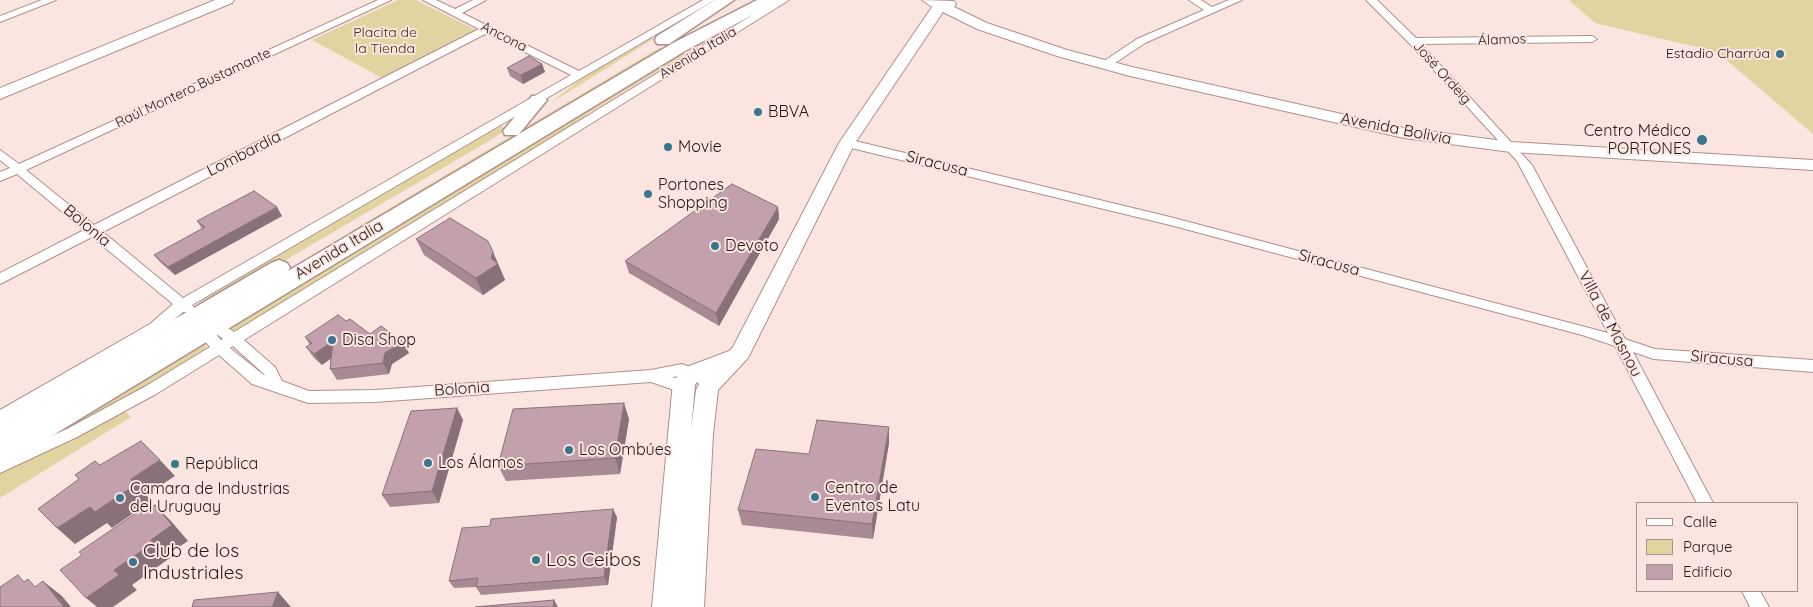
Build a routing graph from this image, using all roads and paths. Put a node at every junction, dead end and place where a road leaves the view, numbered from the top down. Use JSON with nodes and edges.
{"nodes":[{"id":1,"x":51,"y":0,"type":"edge"},
{"id":2,"x":228,"y":0,"type":"edge"},
{"id":3,"x":386,"y":0,"type":"edge"},
{"id":4,"x":428,"y":0,"type":"edge"},
{"id":5,"x":449,"y":0,"type":"edge"},
{"id":6,"x":481,"y":0,"type":"edge"},
{"id":7,"x":710,"y":0,"type":"edge"},
{"id":8,"x":726,"y":0,"type":"edge"},
{"id":9,"x":739,"y":0,"type":"edge"},
{"id":10,"x":770,"y":0,"type":"edge"},
{"id":11,"x":784,"y":0,"type":"edge"},
{"id":12,"x":1194,"y":0,"type":"edge"},
{"id":13,"x":1237,"y":0,"type":"edge"},
{"id":14,"x":1371,"y":0,"type":"edge"},
{"id":15,"x":944,"y":2,"type":"edge"},
{"id":16,"x":439,"y":5,"type":"junction"},
{"id":17,"x":1212,"y":10,"type":"junction"},
{"id":18,"x":455,"y":13,"type":"junction"},
{"id":19,"x":963,"y":18,"type":"junction"},
{"id":20,"x":0,"y":19,"type":"edge"},
{"id":21,"x":927,"y":25,"type":"junction"},
{"id":22,"x":990,"y":28,"type":"junction"},
{"id":23,"x":487,"y":29,"type":"junction"},
{"id":24,"x":1592,"y":39,"type":"dead end"},
{"id":25,"x":1413,"y":41,"type":"junction"},
{"id":26,"x":678,"y":42,"type":"junction"},
{"id":27,"x":1105,"y":65,"type":"junction"},
{"id":28,"x":579,"y":75,"type":"junction"},
{"id":29,"x":0,"y":94,"type":"edge"},
{"id":30,"x":538,"y":100,"type":"junction"},
{"id":31,"x":586,"y":122,"type":"junction"},
{"id":32,"x":512,"y":131,"type":"junction"},
{"id":33,"x":847,"y":143,"type":"junction"},
{"id":34,"x":1511,"y":147,"type":"junction"},
{"id":35,"x":0,"y":154,"type":"edge"},
{"id":36,"x":1813,"y":165,"type":"edge"},
{"id":37,"x":18,"y":169,"type":"junction"},
{"id":38,"x":0,"y":177,"type":"edge"},
{"id":39,"x":94,"y":232,"type":"junction"},
{"id":40,"x":0,"y":279,"type":"edge"},
{"id":41,"x":204,"y":324,"type":"junction"},
{"id":42,"x":234,"y":339,"type":"junction"},
{"id":43,"x":1619,"y":342,"type":"junction"},
{"id":44,"x":1813,"y":366,"type":"edge"},
{"id":45,"x":698,"y":382,"type":"junction"},
{"id":46,"x":276,"y":385,"type":"junction"},
{"id":47,"x":0,"y":417,"type":"edge"},
{"id":48,"x":0,"y":433,"type":"edge"},
{"id":49,"x":0,"y":454,"type":"edge"},
{"id":50,"x":0,"y":466,"type":"edge"},
{"id":51,"x":1704,"y":502,"type":"edge"},
{"id":52,"x":1752,"y":592,"type":"edge"},
{"id":53,"x":665,"y":607,"type":"edge"},
{"id":54,"x":691,"y":607,"type":"edge"},
{"id":55,"x":1760,"y":607,"type":"edge"}],
"edges":[{"from":1,"to":20,"type":"street"},
{"from":2,"to":29,"type":"street"},
{"from":3,"to":37,"type":"street","name":"Raúl Montero Bustamante"},
{"from":4,"to":16,"type":"street","name":"Ancona"},
{"from":5,"to":16,"type":"street"},
{"from":6,"to":18,"type":"street"},
{"from":7,"to":26,"type":"street","name":"Avenida Italia"},
{"from":8,"to":26,"type":"main road","name":"Avenida Italia"},
{"from":9,"to":26,"type":"main road"},
{"from":10,"to":26,"type":"main road","name":"Avenida Italia"},
{"from":11,"to":26,"type":"street","name":"Avenida Italia"},
{"from":12,"to":17,"type":"street"},
{"from":13,"to":17,"type":"street"},
{"from":14,"to":25,"type":"street","name":"José Ordeig"},
{"from":15,"to":19,"type":"street","name":"Avenida Bolivia"},
{"from":15,"to":21,"type":"street"},
{"from":15,"to":22,"type":"street","name":"Avenida Bolivia"},
{"from":16,"to":18,"type":"street","name":"Ancona"},
{"from":17,"to":27,"type":"street"},
{"from":18,"to":23,"type":"street","name":"Ancona"},
{"from":19,"to":21,"type":"street"},
{"from":19,"to":22,"type":"street","name":"Avenida Bolivia"},
{"from":21,"to":33,"type":"street"},
{"from":22,"to":27,"type":"street","name":"Avenida Bolivia"},
{"from":23,"to":28,"type":"street","name":"Ancona"},
{"from":23,"to":39,"type":"street","name":"Lombardía"},
{"from":24,"to":25,"type":"street","name":"Álamos"},
{"from":25,"to":34,"type":"street","name":"José Ordeig"},
{"from":26,"to":28,"type":"street","name":"Avenida Italia"},
{"from":26,"to":31,"type":"street","name":"Avenida Italia"},
{"from":26,"to":31,"type":"street","name":"Avenida Italia"},
{"from":26,"to":32,"type":"main road","name":"Avenida Italia"},
{"from":26,"to":41,"type":"main road","name":"Avenida Italia"},
{"from":27,"to":34,"type":"street","name":"Avenida Bolivia"},
{"from":28,"to":30,"type":"street","name":"Avenida Italia"},
{"from":30,"to":32,"type":"main road"},
{"from":30,"to":41,"type":"street","name":"Avenida Italia"},
{"from":31,"to":42,"type":"street","name":"Avenida Italia"},
{"from":32,"to":41,"type":"main road","name":"Avenida Italia"},
{"from":33,"to":43,"type":"street","name":"Siracusa"},
{"from":33,"to":45,"type":"street"},
{"from":34,"to":36,"type":"street","name":"Avenida Bolivia"},
{"from":34,"to":43,"type":"street","name":"Villa de Masnou"},
{"from":35,"to":37,"type":"street","name":"Bolonia"},
{"from":37,"to":38,"type":"street","name":"Raúl Montero Bustamante"},
{"from":37,"to":39,"type":"street","name":"Bolonia"},
{"from":39,"to":40,"type":"street","name":"Lombardía"},
{"from":39,"to":41,"type":"street","name":"Bolonia"},
{"from":41,"to":42,"type":"street","name":"Bolonia"},
{"from":41,"to":42,"type":"street","name":"Avenida Italia"},
{"from":41,"to":46,"type":"street","name":"Bolonia"},
{"from":41,"to":47,"type":"street","name":"Avenida Italia"},
{"from":41,"to":48,"type":"main road","name":"Avenida Italia"},
{"from":41,"to":49,"type":"main road","name":"Avenida Italia"},
{"from":41,"to":50,"type":"street","name":"Avenida Italia"},
{"from":42,"to":46,"type":"street","name":"Bolonia"},
{"from":43,"to":44,"type":"street","name":"Siracusa"},
{"from":43,"to":51,"type":"street","name":"Villa de Masnou"},
{"from":45,"to":46,"type":"street","name":"Bolonia"},
{"from":45,"to":53,"type":"street"},
{"from":45,"to":54,"type":"street"},
{"from":52,"to":55,"type":"street"}]}
